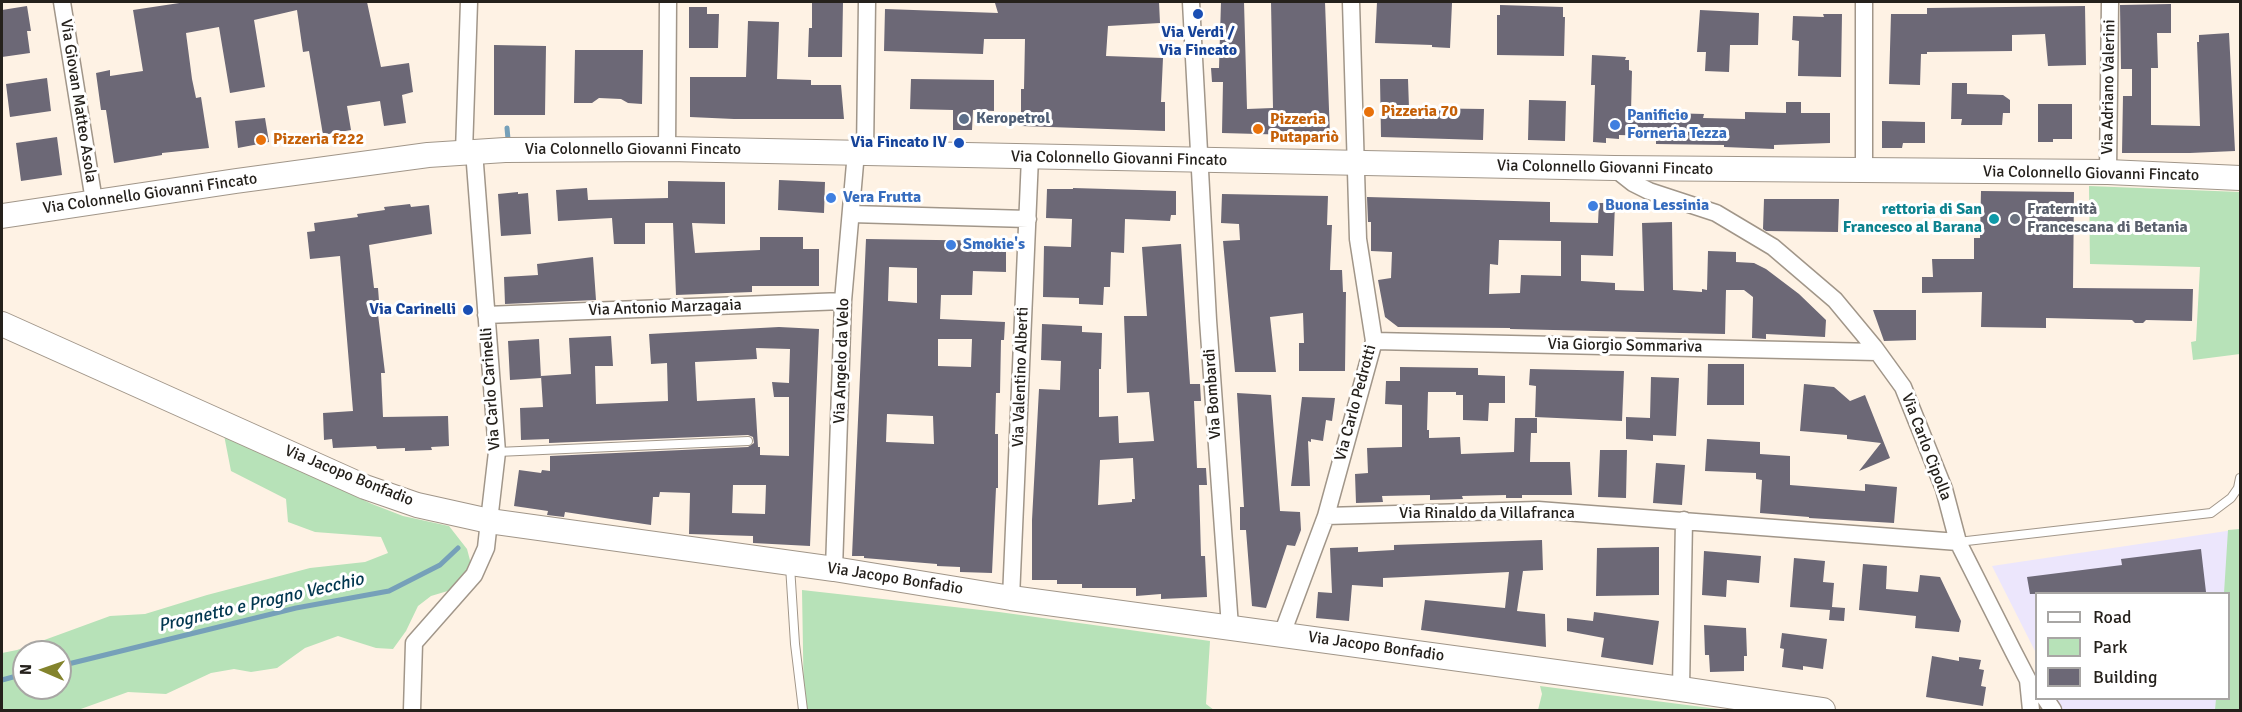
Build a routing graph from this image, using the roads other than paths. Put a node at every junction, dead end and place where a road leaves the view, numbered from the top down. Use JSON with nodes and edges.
{"nodes":[{"id":1,"x":62,"y":2,"type":"edge"},
{"id":2,"x":469,"y":2,"type":"edge"},
{"id":3,"x":668,"y":2,"type":"edge"},
{"id":4,"x":867,"y":2,"type":"edge"},
{"id":5,"x":1191,"y":2,"type":"edge"},
{"id":6,"x":1351,"y":2,"type":"edge"},
{"id":7,"x":1864,"y":2,"type":"edge"},
{"id":8,"x":2110,"y":2,"type":"edge"},
{"id":9,"x":667,"y":149,"type":"junction"},
{"id":10,"x":469,"y":151,"type":"junction"},
{"id":11,"x":860,"y":153,"type":"junction"},
{"id":12,"x":1030,"y":157,"type":"junction"},
{"id":13,"x":1199,"y":160,"type":"junction"},
{"id":14,"x":1356,"y":165,"type":"junction"},
{"id":15,"x":1614,"y":168,"type":"junction"},
{"id":16,"x":1864,"y":171,"type":"junction"},
{"id":17,"x":2108,"y":172,"type":"junction"},
{"id":18,"x":2241,"y":178,"type":"edge"},
{"id":19,"x":94,"y":201,"type":"junction"},
{"id":20,"x":851,"y":214,"type":"junction"},
{"id":21,"x":2,"y":216,"type":"edge"},
{"id":22,"x":1028,"y":219,"type":"junction"},
{"id":23,"x":843,"y":301,"type":"junction"},
{"id":24,"x":486,"y":315,"type":"junction"},
{"id":25,"x":2,"y":324,"type":"edge"},
{"id":26,"x":1374,"y":340,"type":"junction"},
{"id":27,"x":1877,"y":352,"type":"junction"},
{"id":28,"x":748,"y":441,"type":"dead end"},
{"id":29,"x":497,"y":452,"type":"junction"},
{"id":30,"x":2241,"y":478,"type":"edge"},
{"id":31,"x":1326,"y":516,"type":"junction"},
{"id":32,"x":1684,"y":520,"type":"junction"},
{"id":33,"x":489,"y":522,"type":"junction"},
{"id":34,"x":1958,"y":542,"type":"junction"},
{"id":35,"x":790,"y":563,"type":"junction"},
{"id":36,"x":834,"y":569,"type":"junction"},
{"id":37,"x":1011,"y":598,"type":"junction"},
{"id":38,"x":1230,"y":627,"type":"junction"},
{"id":39,"x":1282,"y":634,"type":"junction"},
{"id":40,"x":2032,"y":685,"type":"edge"},
{"id":41,"x":1681,"y":689,"type":"junction"},
{"id":42,"x":412,"y":711,"type":"edge"},
{"id":43,"x":803,"y":711,"type":"edge"},
{"id":44,"x":1823,"y":711,"type":"edge"},
{"id":45,"x":2031,"y":711,"type":"edge"}],
"edges":[{"from":1,"to":19,"type":"street","name":"Via Giovan Matteo Asola"},
{"from":2,"to":10,"type":"street","name":"Via Carlo Carinelli"},
{"from":3,"to":9,"type":"street"},
{"from":4,"to":11,"type":"street","name":"Via Angelo da Velo"},
{"from":5,"to":13,"type":"street","name":"Via Bombardi"},
{"from":6,"to":14,"type":"street","name":"Via Carlo Pedrotti"},
{"from":7,"to":16,"type":"street"},
{"from":8,"to":17,"type":"street","name":"Via Adriano Valerini"},
{"from":9,"to":10,"type":"main road","name":"Via Colonnello Giovanni Fincato"},
{"from":9,"to":11,"type":"main road","name":"Via Colonnello Giovanni Fincato"},
{"from":10,"to":19,"type":"main road","name":"Via Colonnello Giovanni Fincato"},
{"from":10,"to":24,"type":"street","name":"Via Carlo Carinelli"},
{"from":11,"to":12,"type":"main road","name":"Via Colonnello Giovanni Fincato"},
{"from":11,"to":20,"type":"street","name":"Via Angelo da Velo"},
{"from":12,"to":13,"type":"main road","name":"Via Colonnello Giovanni Fincato"},
{"from":12,"to":22,"type":"street","name":"Via Valentino Alberti"},
{"from":13,"to":14,"type":"main road","name":"Via Colonnello Giovanni Fincato"},
{"from":13,"to":38,"type":"street","name":"Via Bombardi"},
{"from":14,"to":15,"type":"main road","name":"Via Colonnello Giovanni Fincato"},
{"from":14,"to":26,"type":"street","name":"Via Carlo Pedrotti"},
{"from":15,"to":16,"type":"main road","name":"Via Colonnello Giovanni Fincato"},
{"from":15,"to":27,"type":"street","name":"Via Carlo Cipolla"},
{"from":16,"to":17,"type":"main road","name":"Via Colonnello Giovanni Fincato"},
{"from":17,"to":18,"type":"main road","name":"Via Colonnello Giovanni Fincato"},
{"from":19,"to":21,"type":"main road","name":"Via Colonnello Giovanni Fincato"},
{"from":20,"to":22,"type":"street"},
{"from":20,"to":23,"type":"street","name":"Via Angelo da Velo"},
{"from":22,"to":37,"type":"street","name":"Via Valentino Alberti"},
{"from":23,"to":24,"type":"street","name":"Via Antonio Marzagaia"},
{"from":23,"to":36,"type":"street","name":"Via Angelo da Velo"},
{"from":24,"to":29,"type":"street","name":"Via Carlo Carinelli"},
{"from":25,"to":33,"type":"main road","name":"Via Jacopo Bonfadio"},
{"from":26,"to":27,"type":"street","name":"Via Giorgio Sommariva"},
{"from":26,"to":31,"type":"street","name":"Via Carlo Pedrotti"},
{"from":27,"to":34,"type":"street","name":"Via Carlo Cipolla"},
{"from":28,"to":29,"type":"lane"},
{"from":29,"to":33,"type":"street","name":"Via Carlo Carinelli"},
{"from":30,"to":34,"type":"lane"},
{"from":31,"to":32,"type":"street","name":"Via Rinaldo da Villafranca"},
{"from":31,"to":39,"type":"street","name":"Via Carlo Pedrotti"},
{"from":32,"to":34,"type":"street","name":"Via Rinaldo da Villafranca"},
{"from":32,"to":41,"type":"street"},
{"from":33,"to":35,"type":"main road","name":"Via Jacopo Bonfadio"},
{"from":33,"to":42,"type":"street","name":"Via Carlo Carinelli"},
{"from":34,"to":40,"type":"street","name":"Via Carlo Cipolla"},
{"from":35,"to":36,"type":"main road","name":"Via Jacopo Bonfadio"},
{"from":35,"to":43,"type":"lane"},
{"from":36,"to":37,"type":"main road","name":"Via Jacopo Bonfadio"},
{"from":37,"to":38,"type":"main road","name":"Via Jacopo Bonfadio"},
{"from":38,"to":39,"type":"main road","name":"Via Jacopo Bonfadio"},
{"from":39,"to":41,"type":"main road","name":"Via Jacopo Bonfadio"},
{"from":40,"to":45,"type":"street","name":"Via Carlo Cipolla"},
{"from":41,"to":44,"type":"main road","name":"Via Jacopo Bonfadio"}]}
